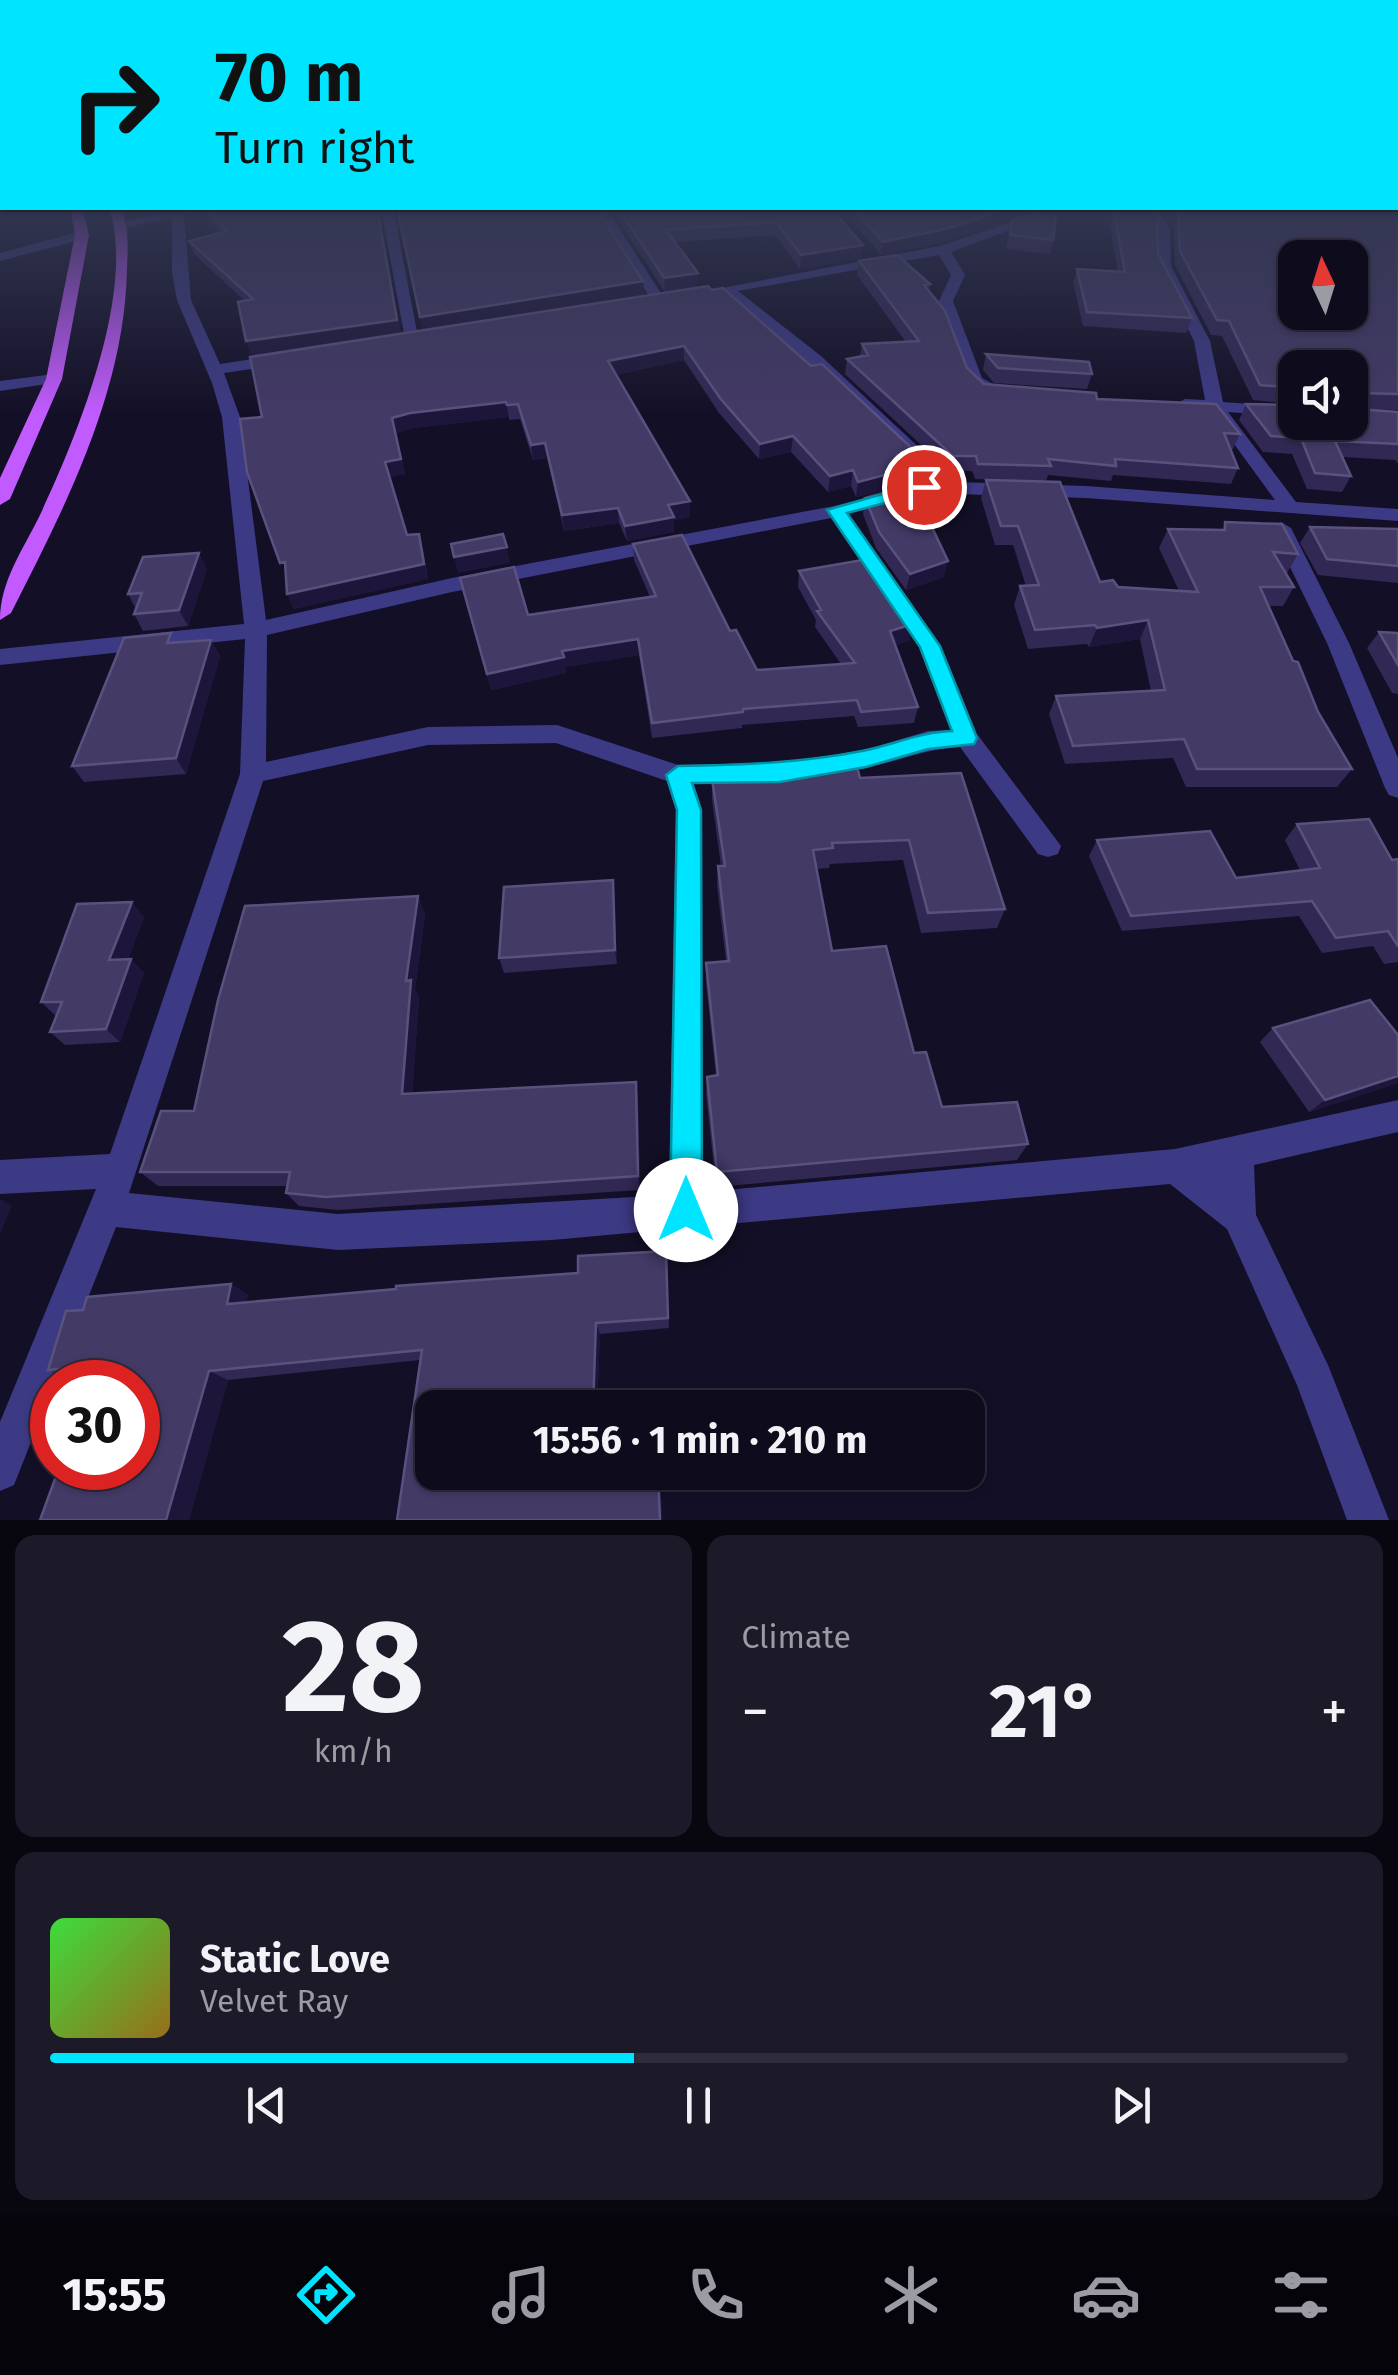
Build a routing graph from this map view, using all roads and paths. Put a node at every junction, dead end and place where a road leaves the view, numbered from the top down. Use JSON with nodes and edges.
{"nodes":[{"id":1,"x":75,"y":273,"type":"edge"},
{"id":2,"x":115,"y":273,"type":"edge"},
{"id":3,"x":181,"y":273,"type":"edge"},
{"id":4,"x":404,"y":273,"type":"edge"},
{"id":5,"x":641,"y":273,"type":"edge"},
{"id":6,"x":825,"y":273,"type":"edge"},
{"id":7,"x":957,"y":273,"type":"edge"},
{"id":8,"x":1167,"y":273,"type":"edge"},
{"id":9,"x":727,"y":290,"type":"junction"},
{"id":10,"x":659,"y":301,"type":"junction"},
{"id":11,"x":640,"y":304,"type":"edge"},
{"id":12,"x":395,"y":342,"type":"edge"},
{"id":13,"x":304,"y":356,"type":"edge"},
{"id":14,"x":214,"y":370,"type":"junction"},
{"id":15,"x":54,"y":379,"type":"junction"},
{"id":16,"x":0,"y":386,"type":"edge"},
{"id":17,"x":1014,"y":396,"type":"edge"},
{"id":18,"x":1160,"y":403,"type":"edge"},
{"id":19,"x":1215,"y":406,"type":"junction"},
{"id":20,"x":1278,"y":411,"type":"edge"},
{"id":21,"x":952,"y":488,"type":"junction"},
{"id":22,"x":0,"y":499,"type":"edge"},
{"id":23,"x":1278,"y":506,"type":"junction"},
{"id":24,"x":836,"y":510,"type":"junction"},
{"id":25,"x":1398,"y":516,"type":"edge"},
{"id":26,"x":0,"y":614,"type":"edge"},
{"id":27,"x":256,"y":630,"type":"junction"},
{"id":28,"x":0,"y":658,"type":"edge"},
{"id":29,"x":966,"y":738,"type":"junction"},
{"id":30,"x":253,"y":774,"type":"junction"},
{"id":31,"x":678,"y":775,"type":"junction"},
{"id":32,"x":1398,"y":788,"type":"edge"},
{"id":33,"x":1048,"y":846,"type":"dead end"},
{"id":34,"x":1398,"y":1116,"type":"edge"},
{"id":35,"x":1236,"y":1154,"type":"junction"},
{"id":36,"x":1176,"y":1166,"type":"junction"},
{"id":37,"x":121,"y":1171,"type":"junction"},
{"id":38,"x":0,"y":1176,"type":"edge"},
{"id":39,"x":105,"y":1208,"type":"junction"},
{"id":40,"x":686,"y":1210,"type":"junction"},
{"id":41,"x":1239,"y":1216,"type":"junction"},
{"id":42,"x":0,"y":1471,"type":"edge"},
{"id":43,"x":1368,"y":1520,"type":"edge"}],
"edges":[{"from":1,"to":15,"type":"main road"},
{"from":2,"to":26,"type":"main road"},
{"from":3,"to":14,"type":"street"},
{"from":4,"to":12,"type":"street"},
{"from":5,"to":10,"type":"street"},
{"from":6,"to":9,"type":"street"},
{"from":7,"to":17,"type":"street"},
{"from":8,"to":19,"type":"street"},
{"from":9,"to":10,"type":"street"},
{"from":9,"to":21,"type":"street"},
{"from":10,"to":11,"type":"street"},
{"from":13,"to":14,"type":"street"},
{"from":14,"to":27,"type":"street"},
{"from":15,"to":16,"type":"street"},
{"from":15,"to":22,"type":"main road"},
{"from":18,"to":19,"type":"street"},
{"from":19,"to":20,"type":"street"},
{"from":19,"to":23,"type":"street"},
{"from":21,"to":23,"type":"street"},
{"from":21,"to":24,"type":"street"},
{"from":23,"to":25,"type":"street"},
{"from":23,"to":32,"type":"street"},
{"from":24,"to":27,"type":"street"},
{"from":24,"to":29,"type":"street"},
{"from":27,"to":28,"type":"street"},
{"from":27,"to":30,"type":"street"},
{"from":29,"to":31,"type":"street"},
{"from":29,"to":33,"type":"street"},
{"from":30,"to":31,"type":"street"},
{"from":30,"to":37,"type":"street"},
{"from":31,"to":40,"type":"street"},
{"from":34,"to":35,"type":"street"},
{"from":35,"to":36,"type":"street"},
{"from":35,"to":41,"type":"street"},
{"from":36,"to":40,"type":"street"},
{"from":36,"to":41,"type":"street"},
{"from":37,"to":38,"type":"street"},
{"from":37,"to":39,"type":"street"},
{"from":39,"to":40,"type":"street"},
{"from":39,"to":42,"type":"street"},
{"from":41,"to":43,"type":"street"}]}
